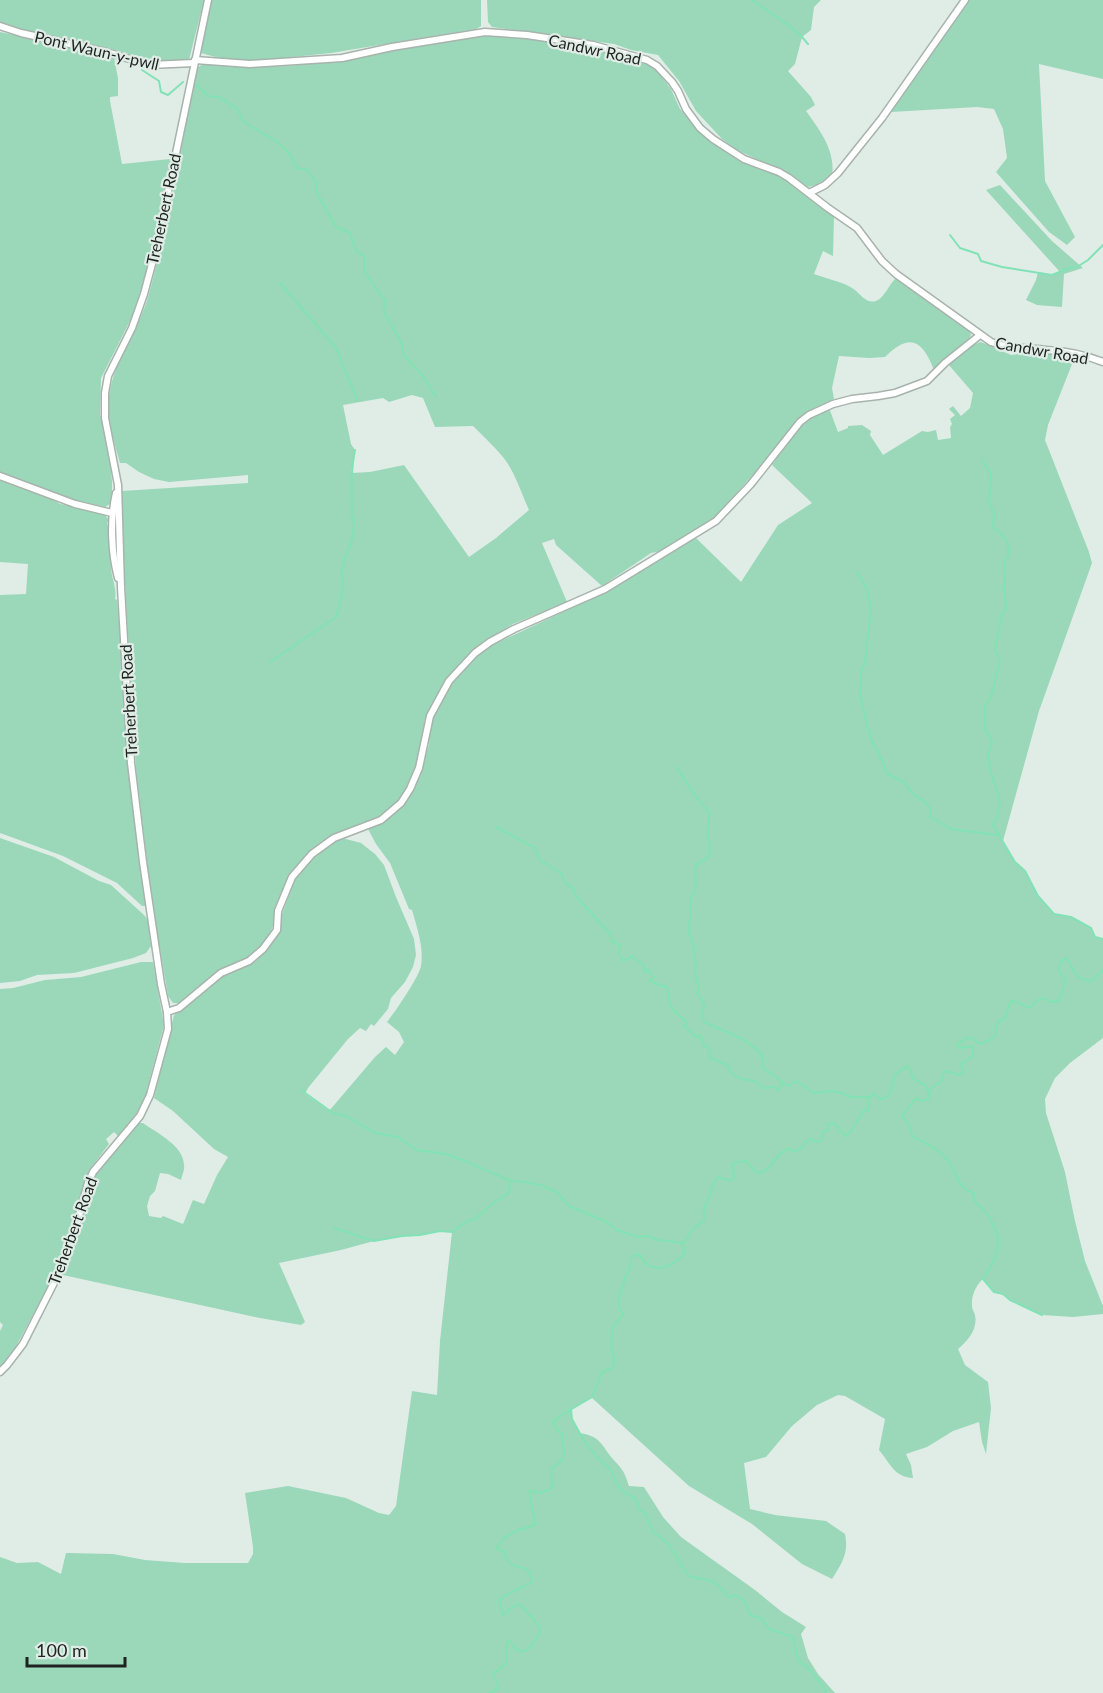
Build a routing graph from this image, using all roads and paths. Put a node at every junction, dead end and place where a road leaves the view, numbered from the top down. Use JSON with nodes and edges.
{"nodes":[{"id":1,"x":208,"y":0,"type":"edge"},
{"id":2,"x":965,"y":0,"type":"edge"},
{"id":3,"x":0,"y":26,"type":"edge"},
{"id":4,"x":195,"y":62,"type":"junction"},
{"id":5,"x":809,"y":193,"type":"junction"},
{"id":6,"x":981,"y":335,"type":"junction"},
{"id":7,"x":1103,"y":362,"type":"edge"},
{"id":8,"x":0,"y":476,"type":"edge"},
{"id":9,"x":118,"y":485,"type":"junction"},
{"id":10,"x":112,"y":513,"type":"junction"},
{"id":11,"x":121,"y":587,"type":"junction"},
{"id":12,"x":167,"y":1012,"type":"junction"},
{"id":13,"x":0,"y":1372,"type":"edge"}],
"edges":[{"from":1,"to":4,"type":"street","name":"Treherbert Road"},
{"from":2,"to":5,"type":"street"},
{"from":3,"to":4,"type":"street","name":"Pont Waun-y-pwll"},
{"from":4,"to":5,"type":"street","name":"Candwr Road"},
{"from":4,"to":9,"type":"street","name":"Treherbert Road"},
{"from":5,"to":6,"type":"street","name":"Candwr Road"},
{"from":6,"to":7,"type":"street","name":"Candwr Road"},
{"from":6,"to":12,"type":"street"},
{"from":8,"to":10,"type":"street"},
{"from":9,"to":10,"type":"street"},
{"from":9,"to":11,"type":"street","name":"Treherbert Road"},
{"from":10,"to":11,"type":"street"},
{"from":11,"to":12,"type":"street","name":"Treherbert Road"},
{"from":12,"to":13,"type":"street","name":"Treherbert Road"}]}
